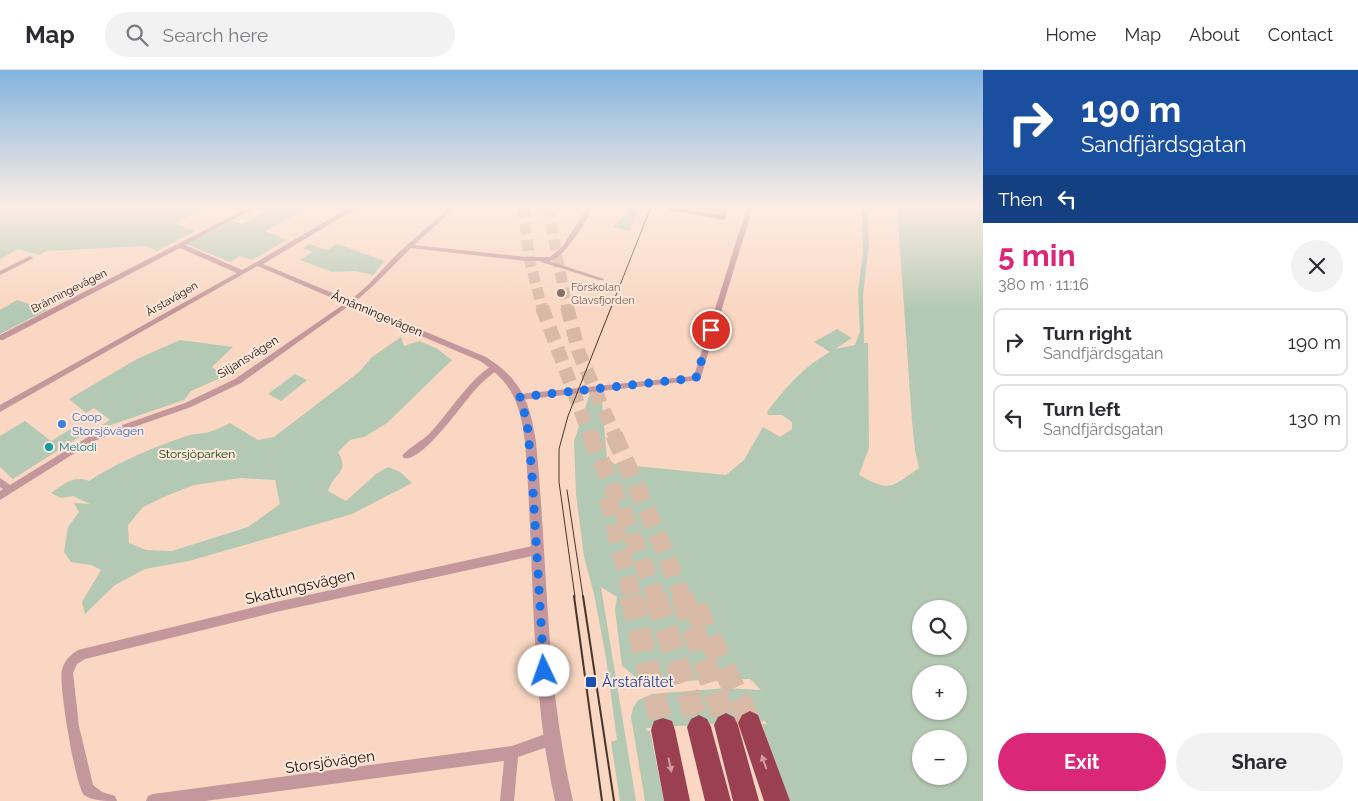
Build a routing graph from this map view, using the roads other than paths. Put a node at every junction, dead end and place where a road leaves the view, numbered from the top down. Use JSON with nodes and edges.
{"nodes":[{"id":1,"x":187,"y":241,"type":"edge"},
{"id":2,"x":296,"y":241,"type":"edge"},
{"id":3,"x":415,"y":241,"type":"edge"},
{"id":4,"x":569,"y":241,"type":"edge"},
{"id":5,"x":739,"y":241,"type":"edge"},
{"id":6,"x":179,"y":245,"type":"junction"},
{"id":7,"x":410,"y":246,"type":"junction"},
{"id":8,"x":30,"y":258,"type":"dead end"},
{"id":9,"x":541,"y":260,"type":"junction"},
{"id":10,"x":257,"y":264,"type":"junction"},
{"id":11,"x":241,"y":272,"type":"junction"},
{"id":12,"x":0,"y":273,"type":"edge"},
{"id":13,"x":602,"y":279,"type":"dead end"},
{"id":14,"x":349,"y":303,"type":"junction"},
{"id":15,"x":0,"y":338,"type":"edge"},
{"id":16,"x":496,"y":367,"type":"junction"},
{"id":17,"x":520,"y":397,"type":"junction"},
{"id":18,"x":0,"y":409,"type":"edge"},
{"id":19,"x":407,"y":456,"type":"dead end"},
{"id":20,"x":0,"y":482,"type":"edge"},
{"id":21,"x":9,"y":489,"type":"junction"},
{"id":22,"x":0,"y":496,"type":"edge"},
{"id":23,"x":537,"y":550,"type":"junction"},
{"id":24,"x":73,"y":660,"type":"joint"},
{"id":25,"x":699,"y":727,"type":"tunnel mouth"},
{"id":26,"x":662,"y":730,"type":"tunnel mouth"},
{"id":27,"x":551,"y":739,"type":"junction"},
{"id":28,"x":512,"y":753,"type":"junction"},
{"id":29,"x":110,"y":801,"type":"edge"},
{"id":30,"x":153,"y":801,"type":"edge"},
{"id":31,"x":507,"y":801,"type":"edge"},
{"id":32,"x":564,"y":801,"type":"edge"},
{"id":33,"x":677,"y":801,"type":"edge"},
{"id":34,"x":718,"y":801,"type":"edge"},
{"id":35,"x":746,"y":801,"type":"edge"},
{"id":36,"x":777,"y":801,"type":"edge"}],
"edges":[{"from":1,"to":6,"type":"street","name":"Bränningevägen"},
{"from":2,"to":10,"type":"street","name":"Årstavägen"},
{"from":3,"to":7,"type":"street","name":"Siljansvägen"},
{"from":4,"to":9,"type":"street"},
{"from":5,"to":17,"type":"street"},
{"from":6,"to":11,"type":"street"},
{"from":6,"to":15,"type":"street","name":"Bränningevägen"},
{"from":7,"to":9,"type":"street"},
{"from":7,"to":14,"type":"street","name":"Siljansvägen"},
{"from":8,"to":12,"type":"street"},
{"from":9,"to":13,"type":"street"},
{"from":10,"to":11,"type":"street","name":"Årstavägen"},
{"from":10,"to":14,"type":"street","name":"Åmänningevägen"},
{"from":11,"to":18,"type":"street","name":"Årstavägen"},
{"from":14,"to":16,"type":"street","name":"Åmänningevägen"},
{"from":14,"to":21,"type":"street","name":"Siljansvägen"},
{"from":16,"to":17,"type":"street","name":"Åmänningevägen"},
{"from":16,"to":19,"type":"street"},
{"from":17,"to":23,"type":"street","name":"Åmänningevägen"},
{"from":20,"to":21,"type":"street"},
{"from":21,"to":22,"type":"street","name":"Siljansvägen"},
{"from":23,"to":24,"type":"street","name":"Skattungsvägen"},
{"from":23,"to":27,"type":"street","name":"Åmänningevägen"},
{"from":24,"to":29,"type":"street"},
{"from":25,"to":34,"type":"highway"},
{"from":26,"to":33,"type":"highway","one_way":true},
{"from":27,"to":28,"type":"street","name":"Storsjövägen"},
{"from":27,"to":32,"type":"street","name":"Åmänningevägen"},
{"from":28,"to":30,"type":"street","name":"Storsjövägen"},
{"from":28,"to":31,"type":"street"},
{"from":36,"to":35,"type":"highway","one_way":true}]}
